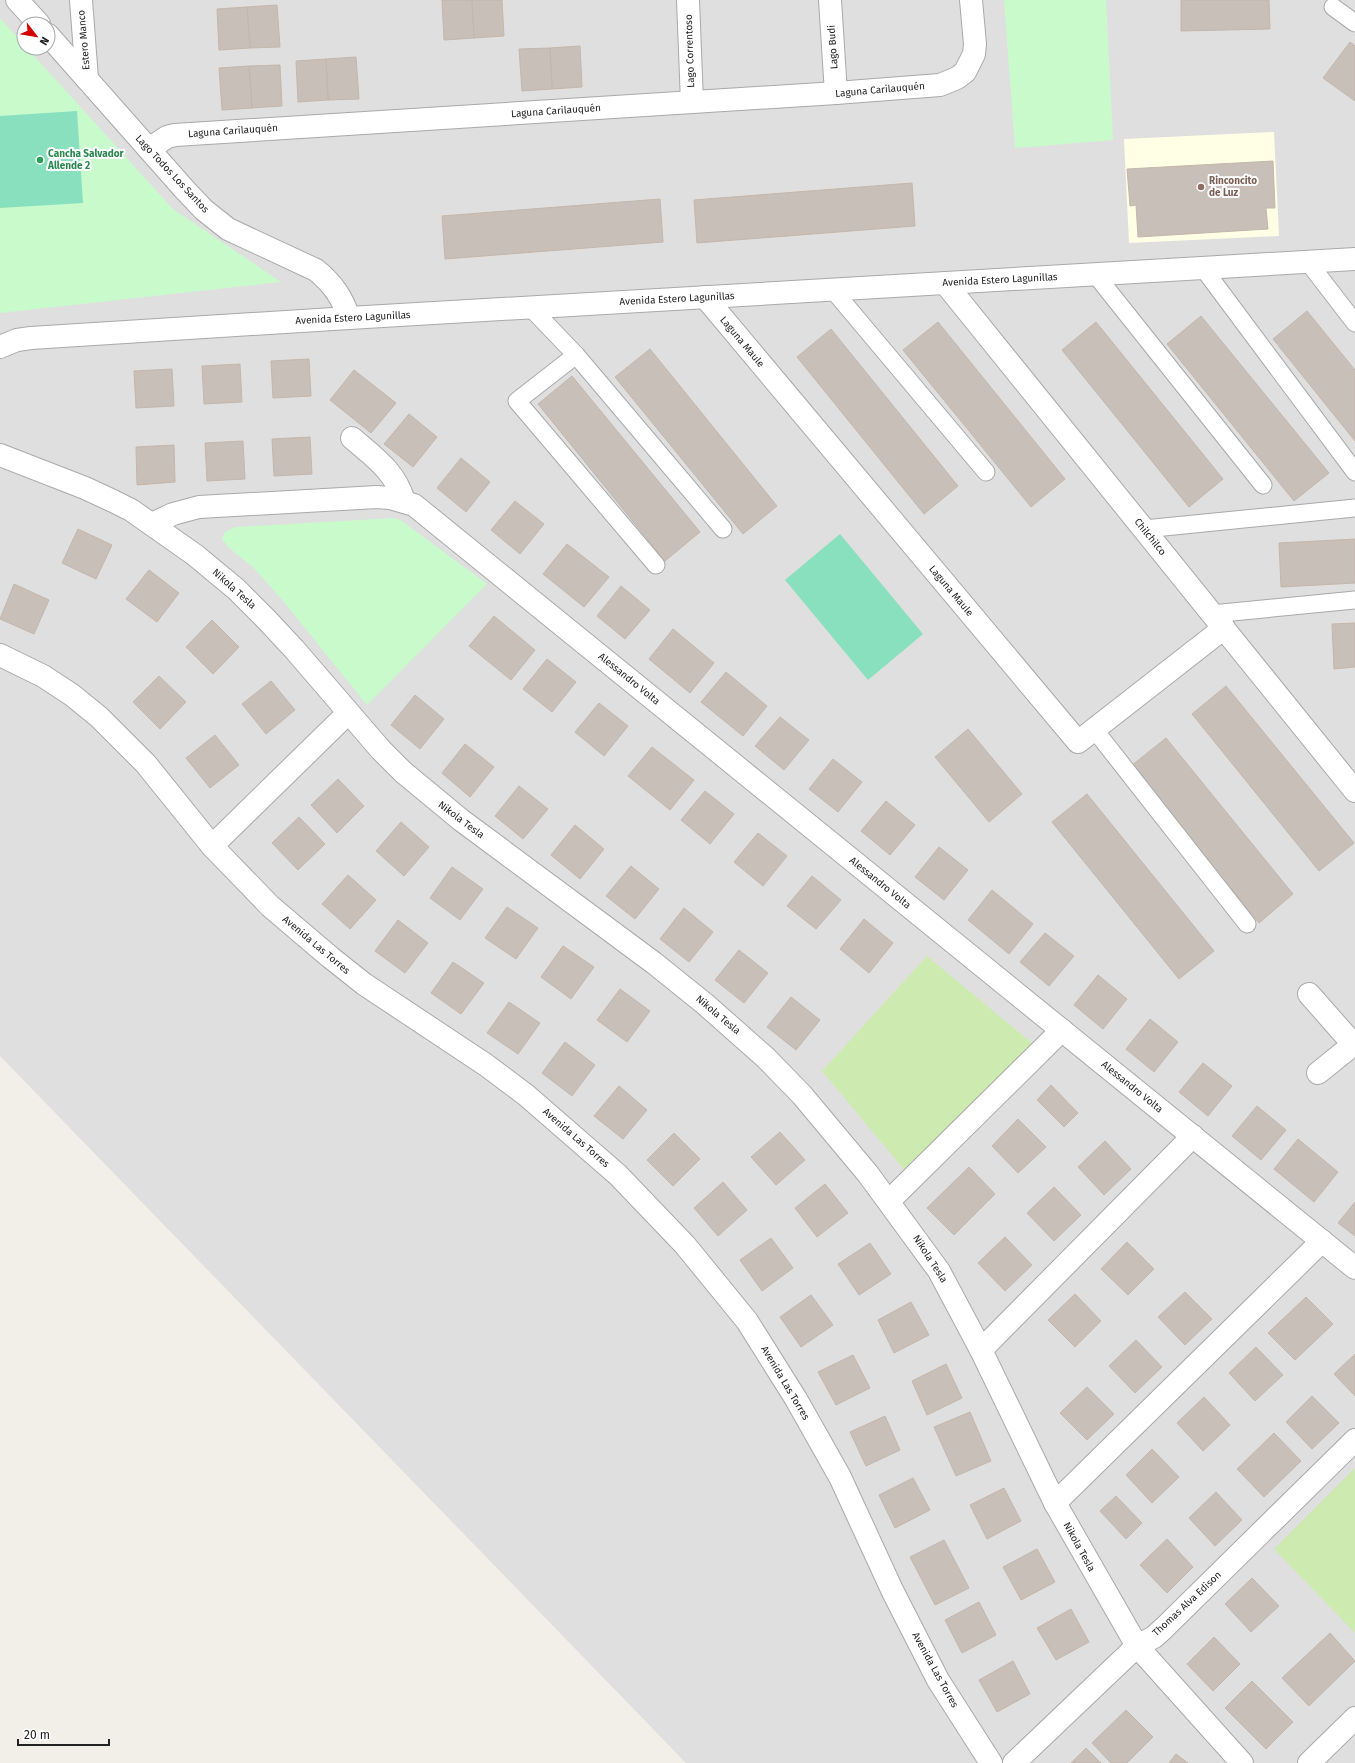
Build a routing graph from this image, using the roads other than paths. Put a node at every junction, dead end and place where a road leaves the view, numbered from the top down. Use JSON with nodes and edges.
{"nodes":[{"id":1,"x":17,"y":0,"type":"edge"},
{"id":2,"x":81,"y":0,"type":"edge"},
{"id":3,"x":688,"y":0,"type":"edge"},
{"id":4,"x":830,"y":0,"type":"edge"},
{"id":5,"x":971,"y":0,"type":"edge"},
{"id":6,"x":1333,"y":7,"type":"dead end"},
{"id":7,"x":32,"y":16,"type":"edge"},
{"id":8,"x":1355,"y":23,"type":"edge"},
{"id":9,"x":56,"y":44,"type":"edge"},
{"id":10,"x":87,"y":79,"type":"junction"},
{"id":11,"x":836,"y":93,"type":"junction"},
{"id":12,"x":692,"y":102,"type":"junction"},
{"id":13,"x":149,"y":149,"type":"junction"},
{"id":14,"x":1355,"y":259,"type":"edge"},
{"id":15,"x":1308,"y":262,"type":"junction"},
{"id":16,"x":1203,"y":268,"type":"junction"},
{"id":17,"x":1095,"y":274,"type":"junction"},
{"id":18,"x":945,"y":283,"type":"junction"},
{"id":19,"x":833,"y":290,"type":"junction"},
{"id":20,"x":705,"y":297,"type":"junction"},
{"id":21,"x":530,"y":307,"type":"junction"},
{"id":22,"x":349,"y":318,"type":"junction"},
{"id":23,"x":1355,"y":323,"type":"edge"},
{"id":24,"x":0,"y":347,"type":"edge"},
{"id":25,"x":576,"y":355,"type":"junction"},
{"id":26,"x":352,"y":438,"type":"dead end"},
{"id":27,"x":0,"y":455,"type":"edge"},
{"id":28,"x":986,"y":472,"type":"dead end"},
{"id":29,"x":1355,"y":472,"type":"edge"},
{"id":30,"x":1263,"y":485,"type":"dead end"},
{"id":31,"x":404,"y":501,"type":"junction"},
{"id":32,"x":1355,"y":508,"type":"edge"},
{"id":33,"x":152,"y":524,"type":"junction"},
{"id":34,"x":723,"y":529,"type":"dead end"},
{"id":35,"x":1144,"y":529,"type":"junction"},
{"id":36,"x":656,"y":565,"type":"dead end"},
{"id":37,"x":1355,"y":600,"type":"edge"},
{"id":38,"x":1218,"y":621,"type":"junction"},
{"id":39,"x":0,"y":655,"type":"edge"},
{"id":40,"x":348,"y":714,"type":"junction"},
{"id":41,"x":1094,"y":730,"type":"junction"},
{"id":42,"x":1355,"y":791,"type":"edge"},
{"id":43,"x":212,"y":846,"type":"junction"},
{"id":44,"x":1247,"y":924,"type":"dead end"},
{"id":45,"x":1309,"y":994,"type":"dead end"},
{"id":46,"x":1062,"y":1030,"type":"junction"},
{"id":47,"x":1354,"y":1044,"type":"edge"},
{"id":48,"x":1318,"y":1073,"type":"dead end"},
{"id":49,"x":1193,"y":1136,"type":"junction"},
{"id":50,"x":889,"y":1201,"type":"junction"},
{"id":51,"x":1322,"y":1241,"type":"junction"},
{"id":52,"x":1355,"y":1268,"type":"edge"},
{"id":53,"x":981,"y":1350,"type":"junction"},
{"id":54,"x":1355,"y":1440,"type":"edge"},
{"id":55,"x":1055,"y":1503,"type":"junction"},
{"id":56,"x":1137,"y":1646,"type":"junction"},
{"id":57,"x":1355,"y":1718,"type":"edge"},
{"id":58,"x":991,"y":1763,"type":"edge"},
{"id":59,"x":1014,"y":1763,"type":"edge"},
{"id":60,"x":1242,"y":1763,"type":"edge"},
{"id":61,"x":1309,"y":1763,"type":"edge"}],
"edges":[{"from":1,"to":7,"type":"street"},
{"from":2,"to":10,"type":"street","name":"Estero Manco"},
{"from":3,"to":12,"type":"street","name":"Lago Correntoso"},
{"from":4,"to":11,"type":"street","name":"Lago Budi"},
{"from":5,"to":11,"type":"street","name":"Laguna Carilauquén"},
{"from":6,"to":8,"type":"lane"},
{"from":9,"to":10,"type":"street","name":"Lago Todos Los Santos"},
{"from":10,"to":13,"type":"street","name":"Lago Todos Los Santos"},
{"from":11,"to":12,"type":"street","name":"Laguna Carilauquén"},
{"from":12,"to":13,"type":"street","name":"Laguna Carilauquén"},
{"from":13,"to":22,"type":"street","name":"Lago Todos Los Santos"},
{"from":14,"to":15,"type":"street","name":"Avenida Estero Lagunillas"},
{"from":15,"to":16,"type":"street","name":"Avenida Estero Lagunillas"},
{"from":15,"to":23,"type":"lane"},
{"from":16,"to":17,"type":"street","name":"Avenida Estero Lagunillas"},
{"from":16,"to":29,"type":"lane"},
{"from":17,"to":18,"type":"street","name":"Avenida Estero Lagunillas"},
{"from":17,"to":30,"type":"lane"},
{"from":18,"to":19,"type":"street","name":"Avenida Estero Lagunillas"},
{"from":18,"to":35,"type":"street","name":"Chilchilco"},
{"from":19,"to":20,"type":"street","name":"Avenida Estero Lagunillas"},
{"from":19,"to":28,"type":"lane"},
{"from":20,"to":21,"type":"street","name":"Avenida Estero Lagunillas"},
{"from":20,"to":41,"type":"street","name":"Laguna Maule"},
{"from":21,"to":22,"type":"street","name":"Avenida Estero Lagunillas"},
{"from":21,"to":25,"type":"lane"},
{"from":22,"to":24,"type":"street","name":"Avenida Estero Lagunillas"},
{"from":25,"to":34,"type":"lane"},
{"from":25,"to":36,"type":"lane"},
{"from":26,"to":31,"type":"street"},
{"from":27,"to":33,"type":"street","name":"Nikola Tesla"},
{"from":31,"to":33,"type":"street"},
{"from":31,"to":46,"type":"street","name":"Alessandro Volta"},
{"from":32,"to":35,"type":"lane"},
{"from":33,"to":40,"type":"street","name":"Nikola Tesla"},
{"from":35,"to":38,"type":"street","name":"Chilchilco"},
{"from":37,"to":38,"type":"lane"},
{"from":38,"to":41,"type":"street","name":"Laguna Maule"},
{"from":38,"to":42,"type":"street","name":"Chilchilco"},
{"from":39,"to":43,"type":"street","name":"Avenida Las Torres"},
{"from":40,"to":43,"type":"street"},
{"from":40,"to":50,"type":"street","name":"Nikola Tesla"},
{"from":41,"to":44,"type":"lane"},
{"from":43,"to":58,"type":"street","name":"Avenida Las Torres"},
{"from":45,"to":47,"type":"street"},
{"from":46,"to":49,"type":"street","name":"Alessandro Volta"},
{"from":46,"to":50,"type":"street"},
{"from":47,"to":48,"type":"street"},
{"from":49,"to":51,"type":"street","name":"Alessandro Volta"},
{"from":49,"to":53,"type":"street"},
{"from":50,"to":53,"type":"street","name":"Nikola Tesla"},
{"from":51,"to":52,"type":"street","name":"Alessandro Volta"},
{"from":51,"to":55,"type":"street"},
{"from":53,"to":55,"type":"street","name":"Nikola Tesla"},
{"from":54,"to":56,"type":"street","name":"Thomas Alva Edison"},
{"from":55,"to":56,"type":"street","name":"Nikola Tesla"},
{"from":56,"to":59,"type":"street","name":"Thomas Alva Edison"},
{"from":56,"to":60,"type":"street","name":"Nikola Tesla"},
{"from":57,"to":61,"type":"street"}]}
